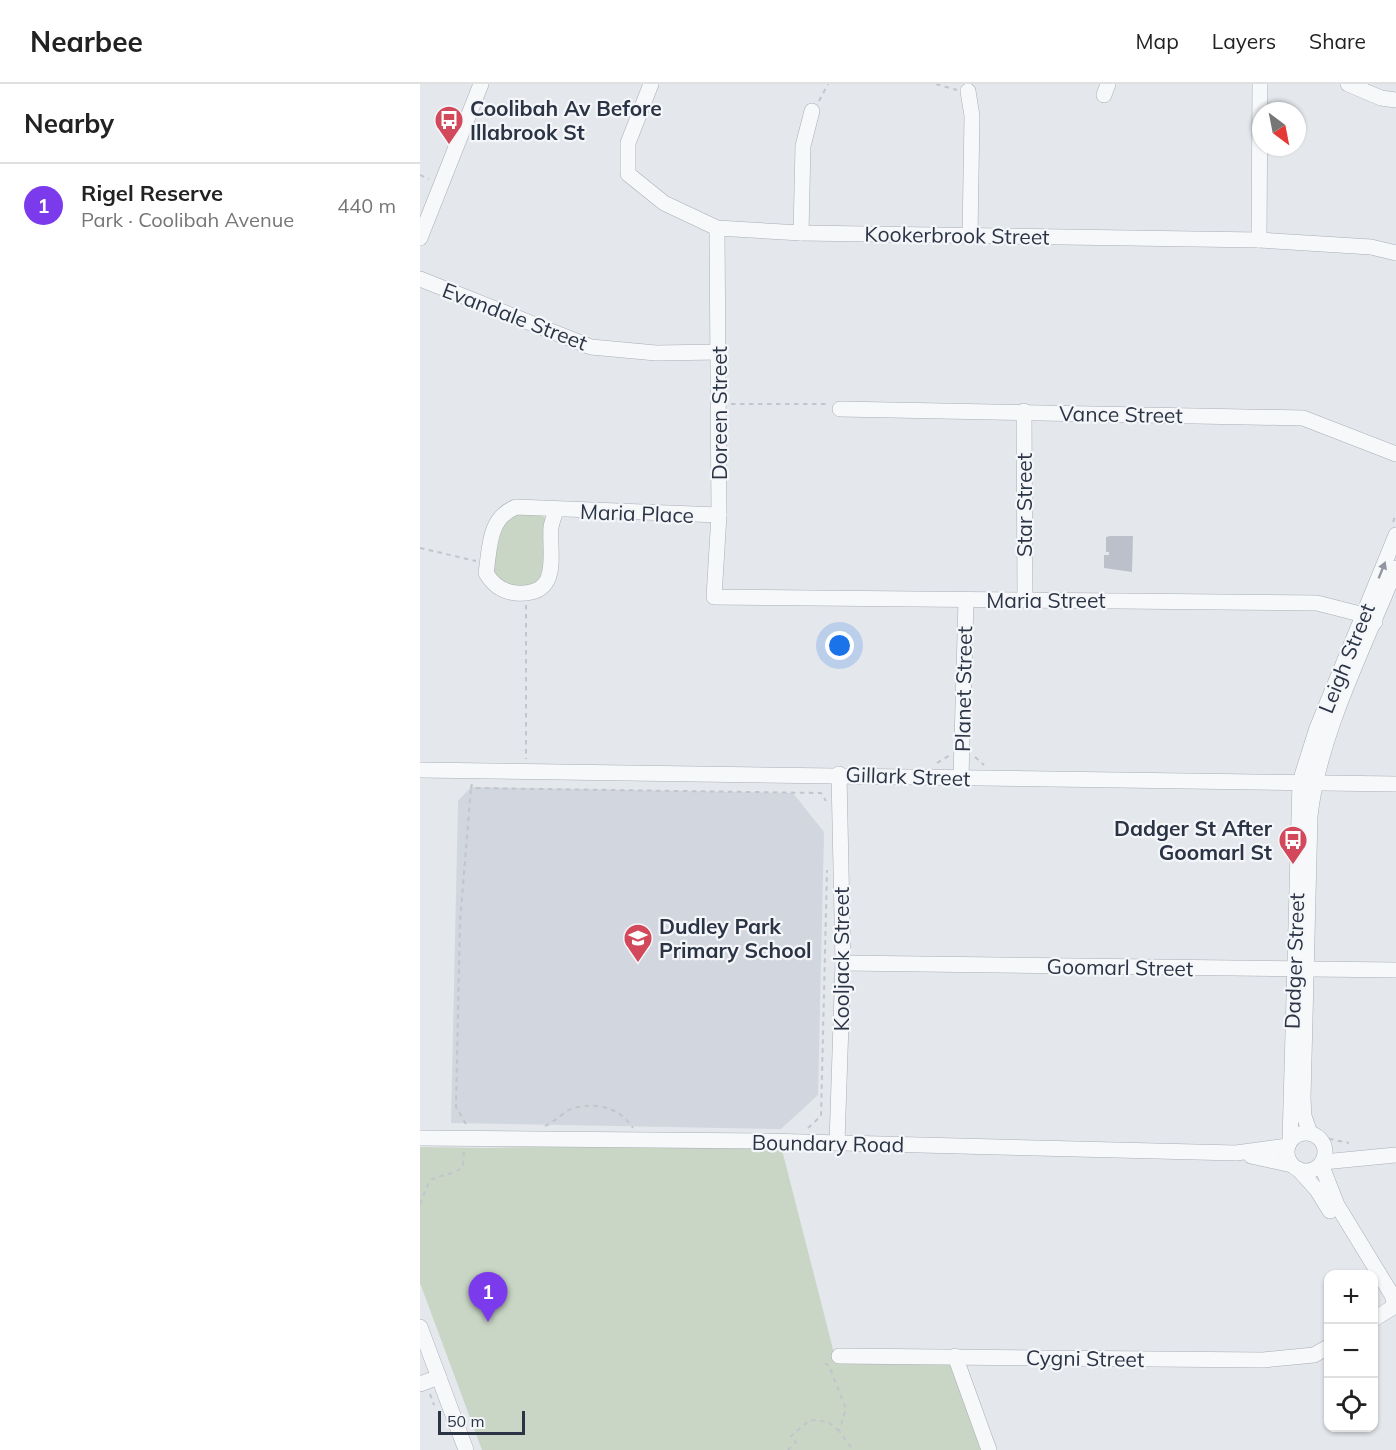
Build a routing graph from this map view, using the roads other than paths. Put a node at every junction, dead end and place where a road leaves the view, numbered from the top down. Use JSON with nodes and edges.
{"nodes":[{"id":1,"x":481,"y":84,"type":"edge"},
{"id":2,"x":651,"y":84,"type":"edge"},
{"id":3,"x":1260,"y":84,"type":"edge"},
{"id":4,"x":1348,"y":84,"type":"edge"},
{"id":5,"x":968,"y":91,"type":"road end"},
{"id":6,"x":1396,"y":100,"type":"edge"},
{"id":7,"x":812,"y":111,"type":"road end"},
{"id":8,"x":717,"y":228,"type":"junction"},
{"id":9,"x":801,"y":233,"type":"junction"},
{"id":10,"x":970,"y":236,"type":"junction"},
{"id":11,"x":420,"y":238,"type":"edge"},
{"id":12,"x":1259,"y":240,"type":"junction"},
{"id":13,"x":1396,"y":253,"type":"edge"},
{"id":14,"x":420,"y":279,"type":"edge"},
{"id":15,"x":719,"y":352,"type":"junction"},
{"id":16,"x":840,"y":409,"type":"road end"},
{"id":17,"x":1024,"y":411,"type":"junction"},
{"id":18,"x":1396,"y":454,"type":"edge"},
{"id":19,"x":556,"y":509,"type":"junction"},
{"id":20,"x":719,"y":515,"type":"junction"},
{"id":21,"x":1396,"y":535,"type":"edge"},
{"id":22,"x":1396,"y":568,"type":"edge"},
{"id":23,"x":714,"y":597,"type":"joint"},
{"id":24,"x":1025,"y":599,"type":"junction"},
{"id":25,"x":966,"y":600,"type":"junction"},
{"id":26,"x":1369,"y":618,"type":"junction"},
{"id":27,"x":420,"y":770,"type":"edge"},
{"id":28,"x":839,"y":774,"type":"junction"},
{"id":29,"x":961,"y":777,"type":"junction"},
{"id":30,"x":1307,"y":782,"type":"junction"},
{"id":31,"x":1396,"y":784,"type":"edge"},
{"id":32,"x":843,"y":963,"type":"junction"},
{"id":33,"x":1299,"y":970,"type":"junction"},
{"id":34,"x":1396,"y":970,"type":"edge"},
{"id":35,"x":1313,"y":1130,"type":"junction"},
{"id":36,"x":420,"y":1138,"type":"edge"},
{"id":37,"x":837,"y":1143,"type":"junction"},
{"id":38,"x":1289,"y":1143,"type":"junction"},
{"id":39,"x":1324,"y":1144,"type":"junction"},
{"id":40,"x":1236,"y":1153,"type":"junction"},
{"id":41,"x":1396,"y":1155,"type":"edge"},
{"id":42,"x":1377,"y":1156,"type":"junction"},
{"id":43,"x":1322,"y":1163,"type":"junction"},
{"id":44,"x":1295,"y":1167,"type":"junction"},
{"id":45,"x":1367,"y":1270,"type":"edge"},
{"id":46,"x":1378,"y":1287,"type":"edge"},
{"id":47,"x":1395,"y":1307,"type":"edge"},
{"id":48,"x":1378,"y":1317,"type":"edge"},
{"id":49,"x":420,"y":1327,"type":"edge"},
{"id":50,"x":1324,"y":1350,"type":"edge"},
{"id":51,"x":955,"y":1356,"type":"junction"},
{"id":52,"x":832,"y":1359,"type":"road end"},
{"id":53,"x":439,"y":1377,"type":"junction"},
{"id":54,"x":420,"y":1384,"type":"edge"},
{"id":55,"x":466,"y":1450,"type":"edge"},
{"id":56,"x":989,"y":1450,"type":"edge"}],
"edges":[{"from":1,"to":11,"type":"street"},
{"from":2,"to":8,"type":"street","name":"Kookerbrook Street"},
{"from":3,"to":12,"type":"street"},
{"from":4,"to":6,"type":"street"},
{"from":5,"to":10,"type":"street"},
{"from":7,"to":9,"type":"street"},
{"from":8,"to":9,"type":"street","name":"Kookerbrook Street"},
{"from":8,"to":15,"type":"street","name":"Doreen Street"},
{"from":9,"to":10,"type":"street","name":"Kookerbrook Street"},
{"from":10,"to":12,"type":"street","name":"Kookerbrook Street"},
{"from":12,"to":13,"type":"street","name":"Kookerbrook Street"},
{"from":14,"to":15,"type":"street","name":"Evandale Street"},
{"from":15,"to":20,"type":"street","name":"Doreen Street"},
{"from":16,"to":17,"type":"street","name":"Vance Street"},
{"from":17,"to":18,"type":"street","name":"Vance Street"},
{"from":17,"to":24,"type":"street","name":"Star Street"},
{"from":19,"to":19,"type":"street","name":"Maria Place"},
{"from":19,"to":20,"type":"street","name":"Maria Place"},
{"from":20,"to":23,"type":"street","name":"Doreen Street"},
{"from":26,"to":21,"type":"street","name":"Leigh Street","one_way":true},
{"from":22,"to":26,"type":"street","name":"Leigh Street"},
{"from":23,"to":25,"type":"street","name":"Maria Street"},
{"from":24,"to":25,"type":"street","name":"Maria Street"},
{"from":24,"to":26,"type":"street","name":"Maria Street"},
{"from":25,"to":29,"type":"street","name":"Planet Street"},
{"from":26,"to":30,"type":"street","name":"Leigh Street"},
{"from":27,"to":28,"type":"street","name":"Gillark Street"},
{"from":28,"to":29,"type":"street","name":"Gillark Street"},
{"from":28,"to":32,"type":"street","name":"Kooljack Street"},
{"from":29,"to":30,"type":"street","name":"Gillark Street"},
{"from":30,"to":31,"type":"street","name":"Gillark Street"},
{"from":30,"to":33,"type":"street","name":"Dadger Street"},
{"from":32,"to":33,"type":"street","name":"Goomarl Street"},
{"from":32,"to":37,"type":"street","name":"Kooljack Street"},
{"from":33,"to":34,"type":"street","name":"Goomarl Street"},
{"from":33,"to":35,"type":"street","name":"Dadger Street"},
{"from":33,"to":38,"type":"street","name":"Dadger Street"},
{"from":35,"to":38,"type":"street"},
{"from":35,"to":39,"type":"street"},
{"from":36,"to":37,"type":"street","name":"Boundary Road"},
{"from":37,"to":40,"type":"street","name":"Boundary Road"},
{"from":38,"to":40,"type":"street","name":"Boundary Road"},
{"from":38,"to":44,"type":"street"},
{"from":39,"to":42,"type":"street"},
{"from":39,"to":43,"type":"street"},
{"from":40,"to":44,"type":"street","name":"Boundary Road"},
{"from":41,"to":42,"type":"street"},
{"from":42,"to":43,"type":"street"},
{"from":43,"to":44,"type":"street"},
{"from":43,"to":47,"type":"street"},
{"from":44,"to":45,"type":"street"},
{"from":46,"to":47,"type":"street"},
{"from":47,"to":48,"type":"street"},
{"from":49,"to":53,"type":"street"},
{"from":50,"to":51,"type":"street","name":"Cygni Street"},
{"from":51,"to":52,"type":"street","name":"Cygni Street"},
{"from":51,"to":56,"type":"street"},
{"from":53,"to":54,"type":"street"},
{"from":53,"to":55,"type":"street"}]}
